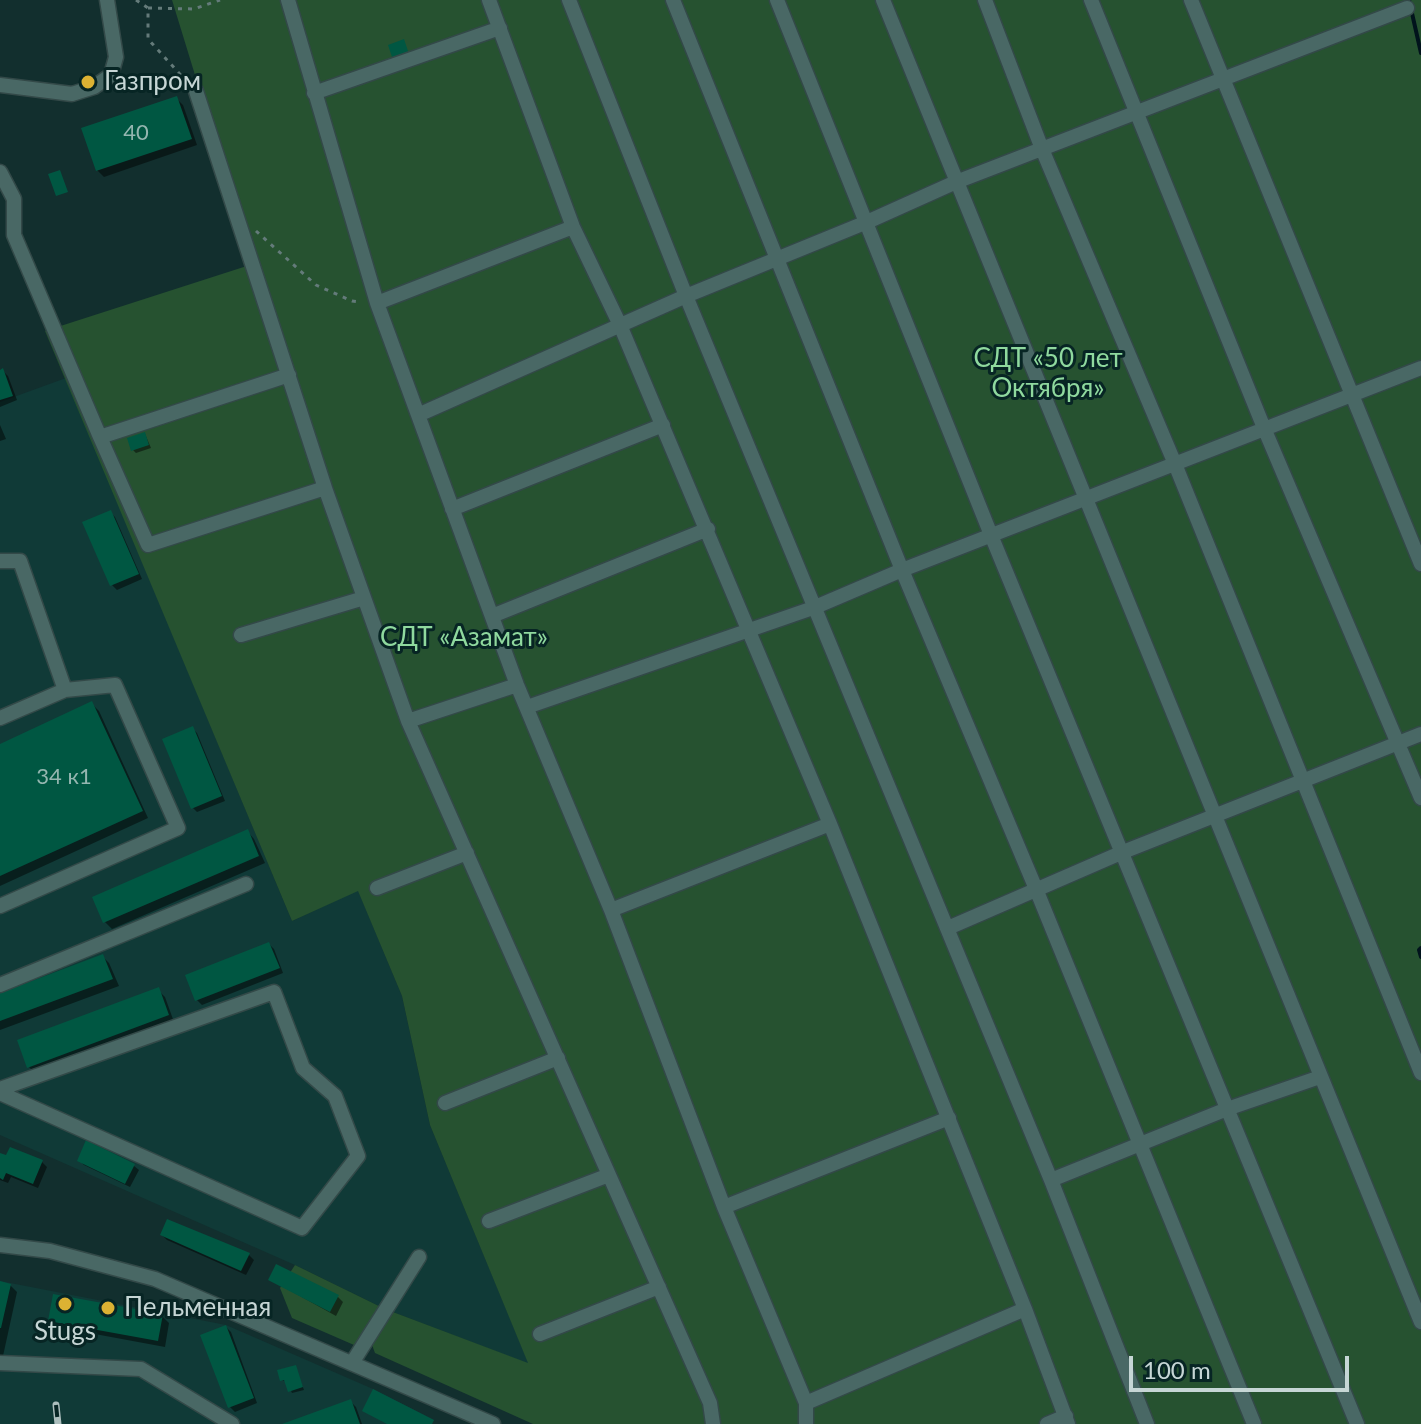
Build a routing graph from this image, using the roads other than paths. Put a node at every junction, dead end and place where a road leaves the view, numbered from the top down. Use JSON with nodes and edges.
{"nodes":[{"id":1,"x":107,"y":0,"type":"edge"},
{"id":2,"x":288,"y":0,"type":"edge"},
{"id":3,"x":489,"y":0,"type":"edge"},
{"id":4,"x":569,"y":0,"type":"edge"},
{"id":5,"x":673,"y":0,"type":"edge"},
{"id":6,"x":777,"y":0,"type":"edge"},
{"id":7,"x":883,"y":0,"type":"edge"},
{"id":8,"x":985,"y":0,"type":"edge"},
{"id":9,"x":1091,"y":0,"type":"edge"},
{"id":10,"x":1191,"y":0,"type":"edge"},
{"id":11,"x":1407,"y":8,"type":"dead end"},
{"id":12,"x":500,"y":28,"type":"junction"},
{"id":13,"x":1223,"y":81,"type":"junction"},
{"id":14,"x":0,"y":85,"type":"edge"},
{"id":15,"x":196,"y":91,"type":"road end"},
{"id":16,"x":314,"y":93,"type":"junction"},
{"id":17,"x":1135,"y":113,"type":"junction"},
{"id":18,"x":1042,"y":149,"type":"junction"},
{"id":19,"x":0,"y":172,"type":"edge"},
{"id":20,"x":956,"y":182,"type":"junction"},
{"id":21,"x":867,"y":222,"type":"junction"},
{"id":22,"x":573,"y":227,"type":"junction"},
{"id":23,"x":775,"y":260,"type":"junction"},
{"id":24,"x":686,"y":296,"type":"junction"},
{"id":25,"x":377,"y":303,"type":"junction"},
{"id":26,"x":620,"y":325,"type":"junction"},
{"id":27,"x":1421,"y":368,"type":"edge"},
{"id":28,"x":289,"y":375,"type":"junction"},
{"id":29,"x":1351,"y":395,"type":"junction"},
{"id":30,"x":418,"y":415,"type":"junction"},
{"id":31,"x":663,"y":425,"type":"junction"},
{"id":32,"x":1264,"y":428,"type":"junction"},
{"id":33,"x":100,"y":437,"type":"junction"},
{"id":34,"x":1175,"y":464,"type":"junction"},
{"id":35,"x":325,"y":488,"type":"junction"},
{"id":36,"x":1085,"y":499,"type":"junction"},
{"id":37,"x":452,"y":509,"type":"junction"},
{"id":38,"x":708,"y":529,"type":"junction"},
{"id":39,"x":991,"y":535,"type":"junction"},
{"id":40,"x":0,"y":561,"type":"edge"},
{"id":41,"x":1421,"y":564,"type":"edge"},
{"id":42,"x":902,"y":570,"type":"junction"},
{"id":43,"x":364,"y":598,"type":"junction"},
{"id":44,"x":813,"y":608,"type":"junction"},
{"id":45,"x":492,"y":616,"type":"junction"},
{"id":46,"x":749,"y":629,"type":"junction"},
{"id":47,"x":241,"y":635,"type":"dead end"},
{"id":48,"x":517,"y":685,"type":"junction"},
{"id":49,"x":65,"y":690,"type":"junction"},
{"id":50,"x":527,"y":707,"type":"junction"},
{"id":51,"x":0,"y":718,"type":"edge"},
{"id":52,"x":408,"y":721,"type":"junction"},
{"id":53,"x":1421,"y":734,"type":"edge"},
{"id":54,"x":1399,"y":742,"type":"junction"},
{"id":55,"x":1302,"y":779,"type":"junction"},
{"id":56,"x":1421,"y":798,"type":"edge"},
{"id":57,"x":1213,"y":816,"type":"junction"},
{"id":58,"x":830,"y":824,"type":"junction"},
{"id":59,"x":1123,"y":852,"type":"junction"},
{"id":60,"x":467,"y":853,"type":"junction"},
{"id":61,"x":246,"y":884,"type":"dead end"},
{"id":62,"x":377,"y":888,"type":"dead end"},
{"id":63,"x":1036,"y":889,"type":"junction"},
{"id":64,"x":0,"y":906,"type":"edge"},
{"id":65,"x":611,"y":910,"type":"junction"},
{"id":66,"x":948,"y":928,"type":"junction"},
{"id":67,"x":0,"y":985,"type":"edge"},
{"id":68,"x":558,"y":1058,"type":"junction"},
{"id":69,"x":1421,"y":1073,"type":"edge"},
{"id":70,"x":1320,"y":1077,"type":"junction"},
{"id":71,"x":0,"y":1091,"type":"edge"},
{"id":72,"x":445,"y":1103,"type":"dead end"},
{"id":73,"x":1227,"y":1109,"type":"junction"},
{"id":74,"x":949,"y":1118,"type":"junction"},
{"id":75,"x":1140,"y":1144,"type":"junction"},
{"id":76,"x":609,"y":1175,"type":"junction"},
{"id":77,"x":1051,"y":1180,"type":"junction"},
{"id":78,"x":724,"y":1207,"type":"junction"},
{"id":79,"x":489,"y":1221,"type":"dead end"},
{"id":80,"x":0,"y":1245,"type":"edge"},
{"id":81,"x":419,"y":1257,"type":"dead end"},
{"id":82,"x":659,"y":1287,"type":"junction"},
{"id":83,"x":1025,"y":1309,"type":"junction"},
{"id":84,"x":1421,"y":1322,"type":"edge"},
{"id":85,"x":540,"y":1334,"type":"dead end"},
{"id":86,"x":0,"y":1363,"type":"edge"},
{"id":87,"x":352,"y":1363,"type":"junction"},
{"id":88,"x":806,"y":1403,"type":"junction"},
{"id":89,"x":1067,"y":1420,"type":"edge"},
{"id":90,"x":232,"y":1424,"type":"edge"},
{"id":91,"x":493,"y":1424,"type":"edge"},
{"id":92,"x":713,"y":1424,"type":"edge"},
{"id":93,"x":806,"y":1424,"type":"edge"},
{"id":94,"x":1047,"y":1424,"type":"edge"},
{"id":95,"x":1147,"y":1424,"type":"edge"},
{"id":96,"x":1254,"y":1424,"type":"edge"},
{"id":97,"x":1357,"y":1424,"type":"edge"}],
"edges":[{"from":1,"to":14,"type":"street"},
{"from":2,"to":16,"type":"street"},
{"from":3,"to":12,"type":"street"},
{"from":4,"to":24,"type":"street"},
{"from":5,"to":23,"type":"street"},
{"from":6,"to":21,"type":"street"},
{"from":7,"to":20,"type":"street"},
{"from":8,"to":18,"type":"street"},
{"from":9,"to":17,"type":"street"},
{"from":10,"to":13,"type":"street"},
{"from":11,"to":13,"type":"street"},
{"from":12,"to":16,"type":"street"},
{"from":12,"to":22,"type":"street"},
{"from":13,"to":17,"type":"street"},
{"from":13,"to":29,"type":"street"},
{"from":15,"to":28,"type":"street"},
{"from":16,"to":25,"type":"street"},
{"from":17,"to":18,"type":"street"},
{"from":17,"to":32,"type":"street"},
{"from":18,"to":20,"type":"street"},
{"from":18,"to":34,"type":"street"},
{"from":19,"to":33,"type":"street"},
{"from":20,"to":21,"type":"street"},
{"from":20,"to":36,"type":"street"},
{"from":21,"to":23,"type":"street"},
{"from":21,"to":39,"type":"street"},
{"from":22,"to":25,"type":"street"},
{"from":22,"to":26,"type":"street"},
{"from":23,"to":24,"type":"street"},
{"from":23,"to":42,"type":"street"},
{"from":24,"to":26,"type":"street"},
{"from":24,"to":44,"type":"street"},
{"from":25,"to":30,"type":"street"},
{"from":26,"to":30,"type":"street"},
{"from":26,"to":31,"type":"street"},
{"from":27,"to":29,"type":"street"},
{"from":28,"to":33,"type":"street"},
{"from":28,"to":35,"type":"street"},
{"from":29,"to":32,"type":"street"},
{"from":29,"to":41,"type":"street"},
{"from":30,"to":37,"type":"street"},
{"from":31,"to":37,"type":"street"},
{"from":31,"to":38,"type":"street"},
{"from":32,"to":34,"type":"street"},
{"from":32,"to":54,"type":"street"},
{"from":33,"to":35,"type":"street"},
{"from":34,"to":36,"type":"street"},
{"from":34,"to":55,"type":"street"},
{"from":35,"to":43,"type":"street"},
{"from":36,"to":39,"type":"street"},
{"from":36,"to":57,"type":"street"},
{"from":37,"to":45,"type":"street"},
{"from":38,"to":45,"type":"street"},
{"from":38,"to":46,"type":"street"},
{"from":39,"to":42,"type":"street"},
{"from":39,"to":59,"type":"street"},
{"from":40,"to":49,"type":"street"},
{"from":42,"to":44,"type":"street"},
{"from":42,"to":63,"type":"street"},
{"from":43,"to":47,"type":"street"},
{"from":43,"to":52,"type":"street"},
{"from":44,"to":46,"type":"street"},
{"from":44,"to":66,"type":"street"},
{"from":45,"to":48,"type":"street"},
{"from":46,"to":50,"type":"street"},
{"from":46,"to":58,"type":"street"},
{"from":48,"to":50,"type":"street"},
{"from":48,"to":52,"type":"street"},
{"from":49,"to":51,"type":"street"},
{"from":49,"to":64,"type":"street"},
{"from":50,"to":65,"type":"street"},
{"from":52,"to":60,"type":"street"},
{"from":53,"to":54,"type":"street"},
{"from":54,"to":55,"type":"street"},
{"from":54,"to":56,"type":"street"},
{"from":55,"to":57,"type":"street"},
{"from":55,"to":69,"type":"street"},
{"from":57,"to":59,"type":"street"},
{"from":57,"to":70,"type":"street"},
{"from":58,"to":65,"type":"street"},
{"from":58,"to":74,"type":"street"},
{"from":59,"to":63,"type":"street"},
{"from":59,"to":73,"type":"street"},
{"from":60,"to":62,"type":"street"},
{"from":60,"to":68,"type":"street"},
{"from":61,"to":67,"type":"street"},
{"from":63,"to":66,"type":"street"},
{"from":63,"to":75,"type":"street"},
{"from":65,"to":78,"type":"street"},
{"from":66,"to":77,"type":"street"},
{"from":68,"to":72,"type":"street"},
{"from":68,"to":76,"type":"street"},
{"from":70,"to":73,"type":"street"},
{"from":70,"to":84,"type":"street"},
{"from":71,"to":71,"type":"street"},
{"from":73,"to":75,"type":"street"},
{"from":73,"to":97,"type":"street"},
{"from":74,"to":78,"type":"street"},
{"from":74,"to":83,"type":"street"},
{"from":75,"to":77,"type":"street"},
{"from":75,"to":96,"type":"street"},
{"from":76,"to":79,"type":"street"},
{"from":76,"to":82,"type":"street"},
{"from":77,"to":95,"type":"street"},
{"from":78,"to":88,"type":"street"},
{"from":80,"to":87,"type":"street"},
{"from":81,"to":87,"type":"street"},
{"from":82,"to":85,"type":"street"},
{"from":82,"to":92,"type":"street"},
{"from":83,"to":88,"type":"street"},
{"from":83,"to":89,"type":"street"},
{"from":86,"to":90,"type":"street"},
{"from":87,"to":91,"type":"street"},
{"from":88,"to":93,"type":"street"},
{"from":89,"to":94,"type":"street"}]}
